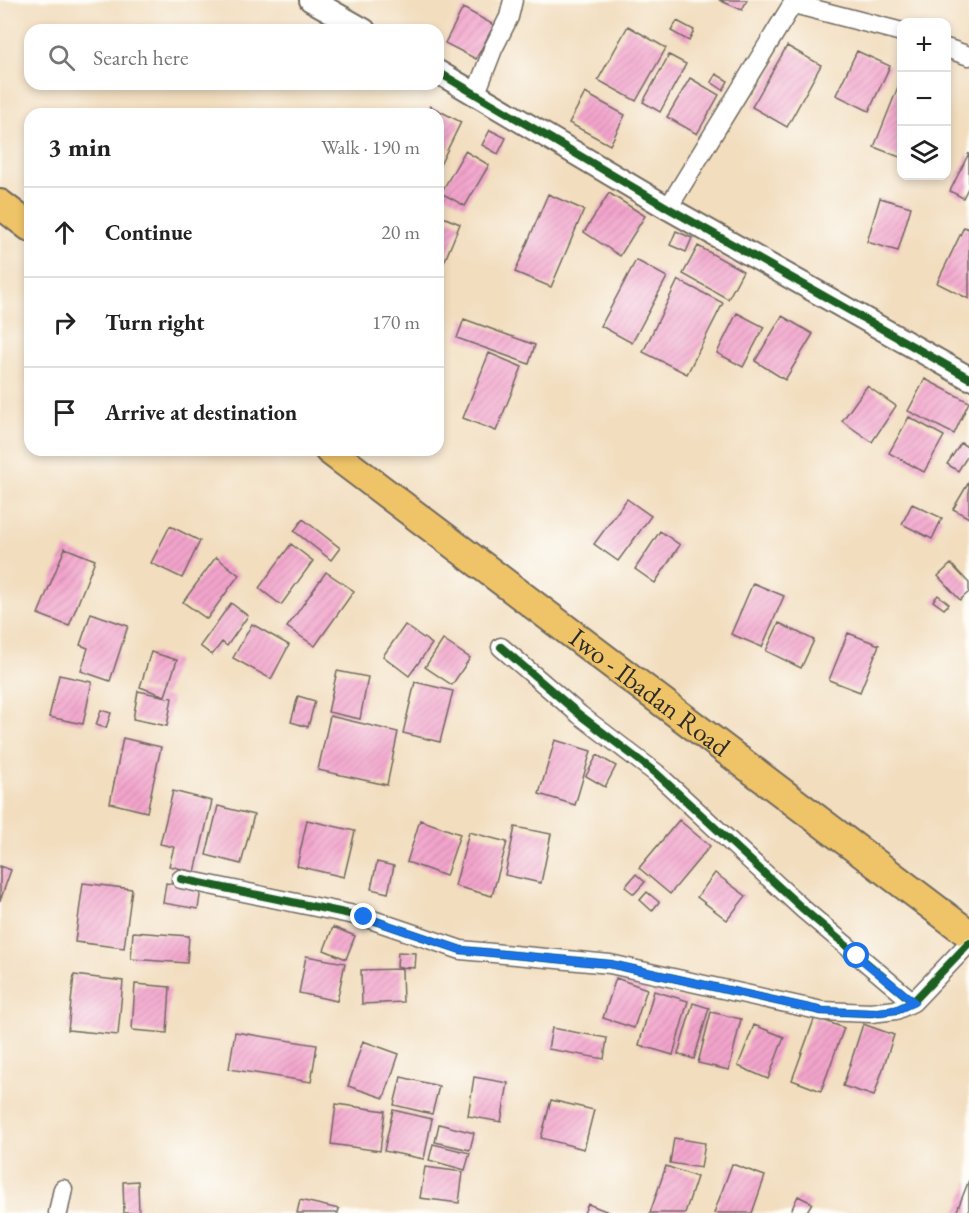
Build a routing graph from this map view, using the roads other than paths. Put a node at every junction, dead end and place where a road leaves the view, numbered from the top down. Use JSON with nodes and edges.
{"nodes":[{"id":1,"x":310,"y":0,"type":"edge"},
{"id":2,"x":513,"y":0,"type":"edge"},
{"id":3,"x":795,"y":2,"type":"edge"},
{"id":4,"x":353,"y":24,"type":"edge"},
{"id":5,"x":897,"y":31,"type":"edge"},
{"id":6,"x":951,"y":50,"type":"edge"},
{"id":7,"x":969,"y":56,"type":"edge"},
{"id":8,"x":444,"y":75,"type":"edge"},
{"id":9,"x":476,"y":93,"type":"junction"},
{"id":10,"x":0,"y":204,"type":"edge"},
{"id":11,"x":668,"y":208,"type":"junction"},
{"id":12,"x":24,"y":222,"type":"edge"},
{"id":13,"x":969,"y":378,"type":"edge"},
{"id":14,"x":337,"y":456,"type":"edge"},
{"id":15,"x":501,"y":647,"type":"dead end"},
{"id":16,"x":181,"y":879,"type":"dead end"},
{"id":17,"x":969,"y":934,"type":"edge"},
{"id":18,"x":969,"y":943,"type":"edge"},
{"id":19,"x":914,"y":1002,"type":"junction"},
{"id":20,"x":63,"y":1189,"type":"dead end"},
{"id":21,"x":58,"y":1213,"type":"edge"}],
"edges":[{"from":1,"to":4,"type":"street"},
{"from":2,"to":9,"type":"street"},
{"from":3,"to":5,"type":"street"},
{"from":3,"to":11,"type":"street"},
{"from":6,"to":7,"type":"street"},
{"from":8,"to":9,"type":"street"},
{"from":9,"to":11,"type":"street"},
{"from":10,"to":12,"type":"main road"},
{"from":11,"to":13,"type":"street"},
{"from":14,"to":17,"type":"main road","name":"Iwo - Ibadan Road"},
{"from":15,"to":19,"type":"street"},
{"from":16,"to":19,"type":"street"},
{"from":18,"to":19,"type":"street"},
{"from":20,"to":21,"type":"street"}]}
